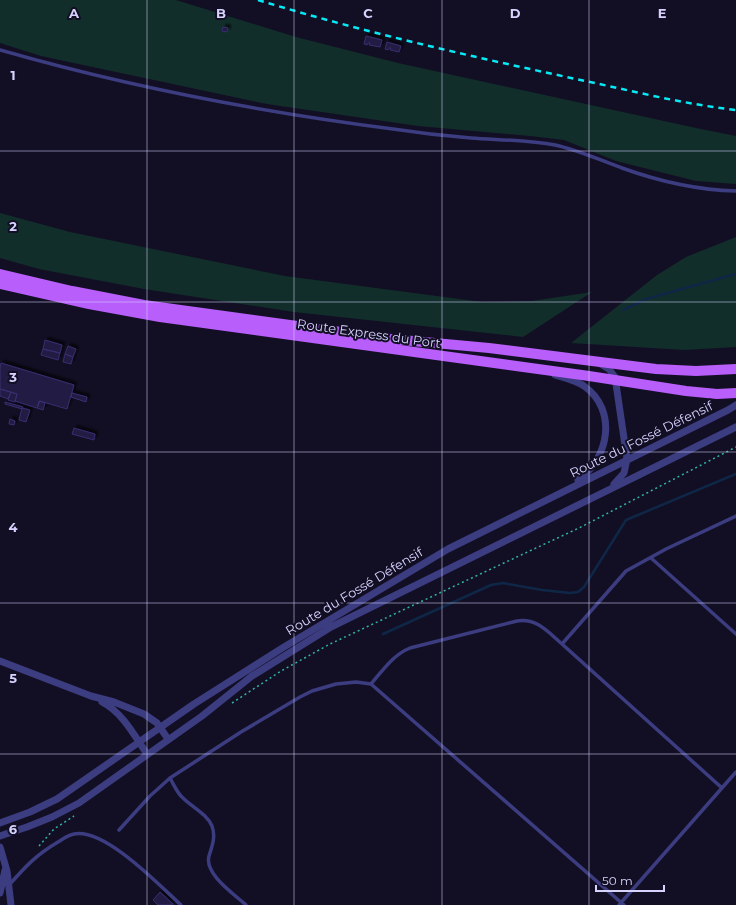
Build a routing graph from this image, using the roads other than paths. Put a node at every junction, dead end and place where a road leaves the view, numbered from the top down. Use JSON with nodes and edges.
{"nodes":[{"id":1,"x":0,"y":50,"type":"edge"},
{"id":2,"x":736,"y":191,"type":"edge"},
{"id":3,"x":0,"y":274,"type":"edge"},
{"id":4,"x":0,"y":284,"type":"edge"},
{"id":5,"x":597,"y":362,"type":"junction"},
{"id":6,"x":736,"y":369,"type":"edge"},
{"id":7,"x":561,"y":375,"type":"junction"},
{"id":8,"x":615,"y":380,"type":"junction"},
{"id":9,"x":736,"y":393,"type":"edge"},
{"id":10,"x":736,"y":405,"type":"edge"},
{"id":11,"x":736,"y":427,"type":"edge"},
{"id":12,"x":627,"y":460,"type":"junction"},
{"id":13,"x":601,"y":493,"type":"junction"},
{"id":14,"x":552,"y":496,"type":"junction"},
{"id":15,"x":736,"y":516,"type":"edge"},
{"id":16,"x":651,"y":558,"type":"junction"},
{"id":17,"x":736,"y":634,"type":"edge"},
{"id":18,"x":562,"y":644,"type":"junction"},
{"id":19,"x":0,"y":661,"type":"edge"},
{"id":20,"x":371,"y":684,"type":"junction"},
{"id":21,"x":91,"y":696,"type":"junction"},
{"id":22,"x":160,"y":727,"type":"junction"},
{"id":23,"x":168,"y":739,"type":"junction"},
{"id":24,"x":139,"y":742,"type":"junction"},
{"id":25,"x":147,"y":754,"type":"junction"},
{"id":26,"x":736,"y":772,"type":"edge"},
{"id":27,"x":170,"y":778,"type":"junction"},
{"id":28,"x":722,"y":788,"type":"junction"},
{"id":29,"x":0,"y":823,"type":"edge"},
{"id":30,"x":119,"y":830,"type":"dead end"},
{"id":31,"x":0,"y":836,"type":"edge"},
{"id":32,"x":0,"y":847,"type":"edge"},
{"id":33,"x":5,"y":866,"type":"junction"},
{"id":34,"x":9,"y":885,"type":"junction"},
{"id":35,"x":0,"y":893,"type":"edge"},
{"id":36,"x":621,"y":904,"type":"edge"},
{"id":37,"x":11,"y":905,"type":"edge"},
{"id":38,"x":181,"y":905,"type":"edge"},
{"id":39,"x":246,"y":905,"type":"edge"}],
"edges":[{"from":1,"to":2,"type":"lane"},
{"from":3,"to":5,"type":"main road","name":"Route Express du Port"},
{"from":4,"to":7,"type":"main road","name":"Route Express du Port"},
{"from":5,"to":6,"type":"main road","name":"Route Express du Port"},
{"from":5,"to":8,"type":"street"},
{"from":7,"to":8,"type":"main road","name":"Route Express du Port"},
{"from":7,"to":14,"type":"street"},
{"from":8,"to":9,"type":"main road","name":"Route Express du Port"},
{"from":8,"to":12,"type":"street"},
{"from":10,"to":12,"type":"street","name":"Route du Fossé Défensif"},
{"from":11,"to":13,"type":"street","name":"Route du Fossé Défensif"},
{"from":12,"to":13,"type":"street"},
{"from":12,"to":14,"type":"street","name":"Route du Fossé Défensif"},
{"from":13,"to":23,"type":"street","name":"Route du Fossé Défensif"},
{"from":14,"to":22,"type":"street","name":"Route du Fossé Défensif"},
{"from":15,"to":16,"type":"lane"},
{"from":16,"to":17,"type":"lane"},
{"from":16,"to":18,"type":"lane"},
{"from":18,"to":20,"type":"lane"},
{"from":18,"to":28,"type":"lane"},
{"from":19,"to":21,"type":"street"},
{"from":20,"to":27,"type":"lane"},
{"from":20,"to":36,"type":"lane"},
{"from":21,"to":22,"type":"street"},
{"from":21,"to":24,"type":"street"},
{"from":22,"to":23,"type":"street"},
{"from":22,"to":24,"type":"street","name":"Route du Fossé Défensif"},
{"from":23,"to":25,"type":"street","name":"Route du Fossé Défensif"},
{"from":24,"to":25,"type":"street"},
{"from":24,"to":29,"type":"street","name":"Route du Fossé Défensif"},
{"from":25,"to":31,"type":"street","name":"Route du Fossé Défensif"},
{"from":26,"to":28,"type":"lane"},
{"from":27,"to":30,"type":"lane"},
{"from":27,"to":39,"type":"lane"},
{"from":28,"to":36,"type":"lane"},
{"from":32,"to":33,"type":"street"},
{"from":33,"to":34,"type":"street"},
{"from":33,"to":35,"type":"street"},
{"from":34,"to":37,"type":"street"},
{"from":34,"to":38,"type":"lane"}]}
